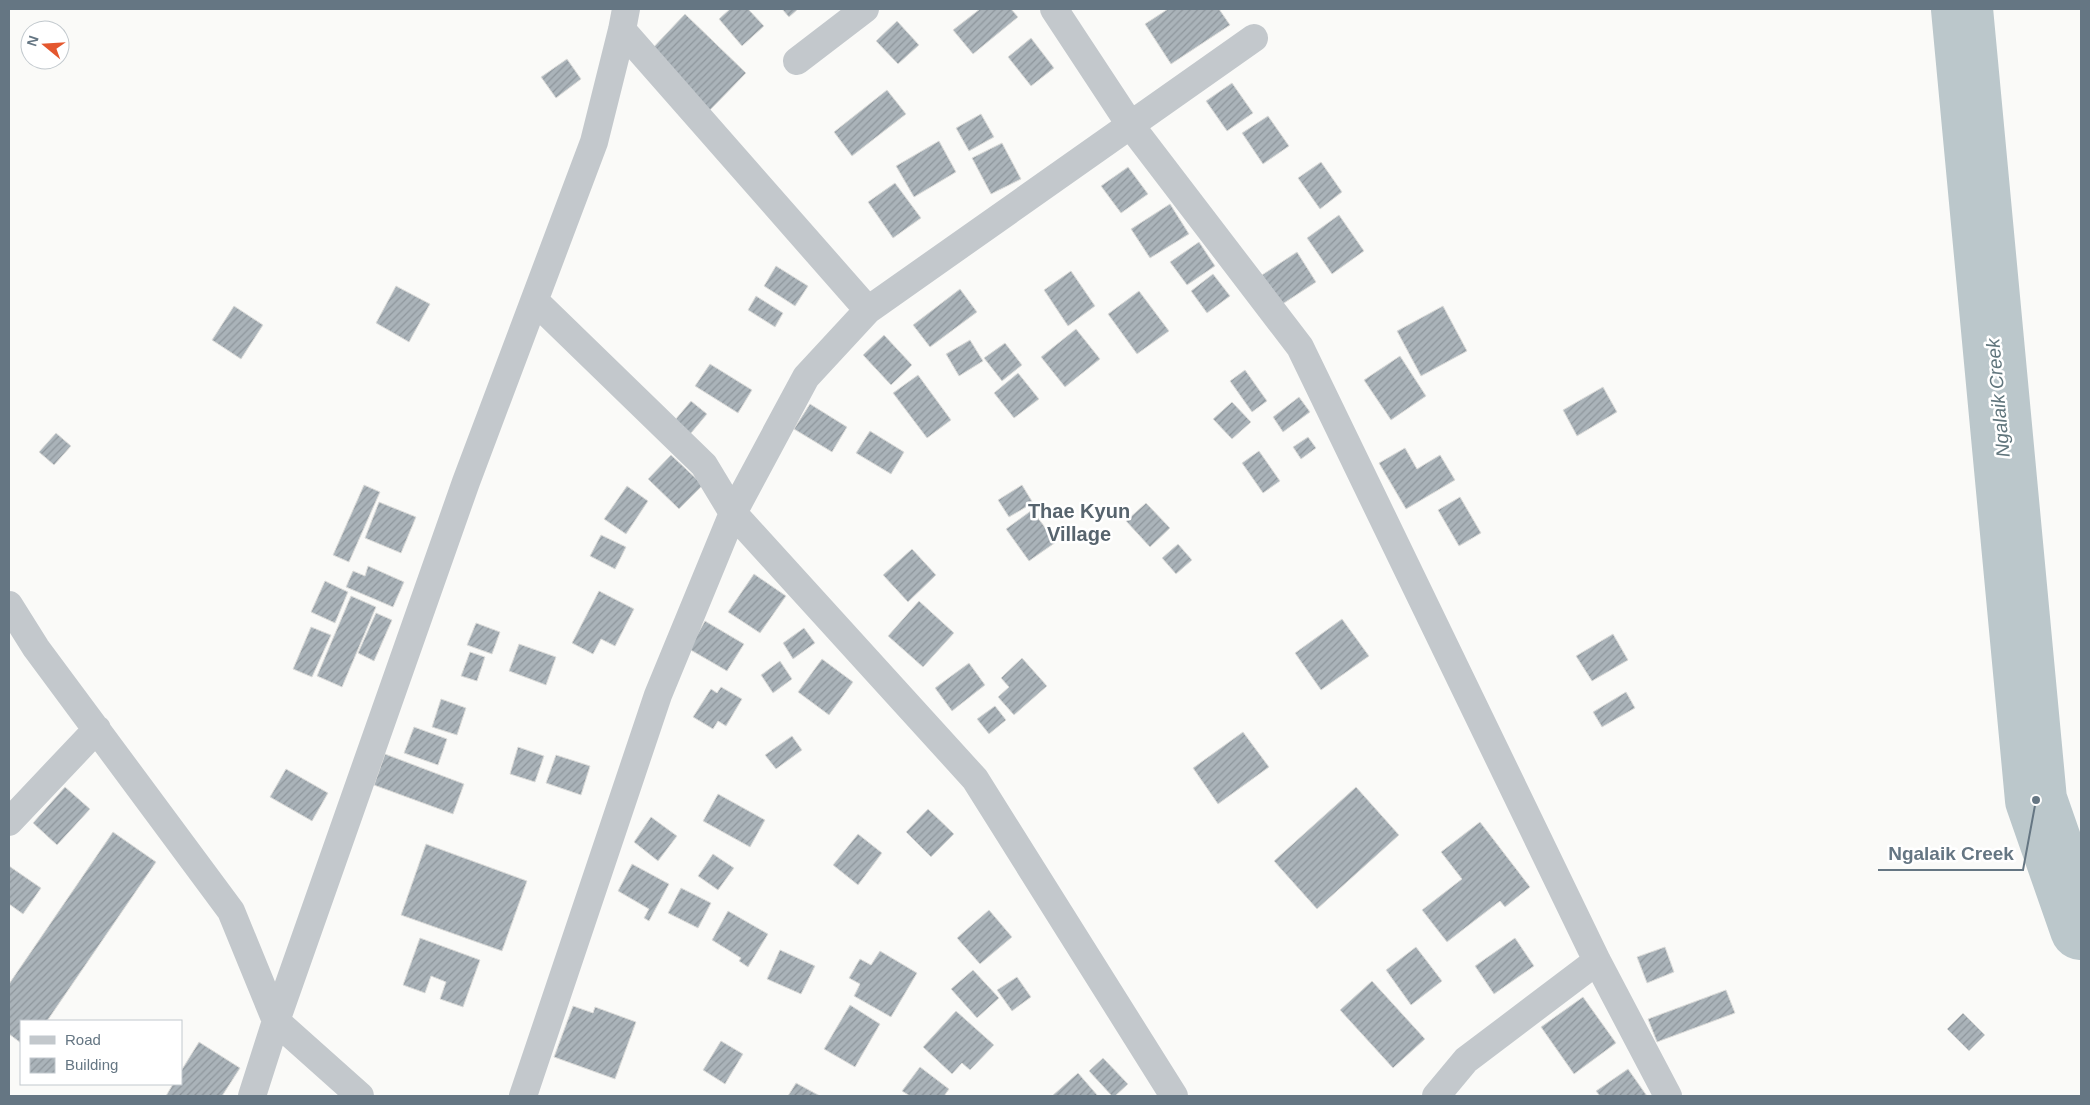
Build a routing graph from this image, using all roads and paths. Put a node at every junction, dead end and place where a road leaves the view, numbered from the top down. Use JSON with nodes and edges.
{"nodes":[{"id":1,"x":865,"y":9,"type":"edge"},
{"id":2,"x":1054,"y":9,"type":"edge"},
{"id":3,"x":624,"y":20,"type":"edge"},
{"id":4,"x":1254,"y":38,"type":"dead end"},
{"id":5,"x":797,"y":61,"type":"dead end"},
{"id":6,"x":1131,"y":126,"type":"junction"},
{"id":7,"x":535,"y":301,"type":"junction"},
{"id":8,"x":868,"y":310,"type":"junction"},
{"id":9,"x":733,"y":513,"type":"junction"},
{"id":10,"x":9,"y":605,"type":"edge"},
{"id":11,"x":97,"y":729,"type":"junction"},
{"id":12,"x":9,"y":822,"type":"edge"},
{"id":13,"x":1597,"y":962,"type":"junction"},
{"id":14,"x":276,"y":1021,"type":"junction"},
{"id":15,"x":1165,"y":1093,"type":"edge"},
{"id":16,"x":252,"y":1096,"type":"edge"},
{"id":17,"x":360,"y":1096,"type":"edge"},
{"id":18,"x":523,"y":1096,"type":"edge"},
{"id":19,"x":1436,"y":1096,"type":"edge"},
{"id":20,"x":1668,"y":1096,"type":"edge"}],
"edges":[{"from":1,"to":5,"type":"street"},
{"from":2,"to":6,"type":"street"},
{"from":3,"to":7,"type":"street"},
{"from":3,"to":8,"type":"street"},
{"from":4,"to":6,"type":"street"},
{"from":6,"to":8,"type":"street"},
{"from":6,"to":13,"type":"street"},
{"from":7,"to":9,"type":"street"},
{"from":7,"to":14,"type":"street"},
{"from":8,"to":9,"type":"street"},
{"from":9,"to":15,"type":"street"},
{"from":9,"to":18,"type":"street"},
{"from":10,"to":11,"type":"street"},
{"from":11,"to":12,"type":"street"},
{"from":11,"to":14,"type":"street"},
{"from":13,"to":19,"type":"street"},
{"from":13,"to":20,"type":"street"},
{"from":14,"to":16,"type":"street"},
{"from":14,"to":17,"type":"street"}]}
